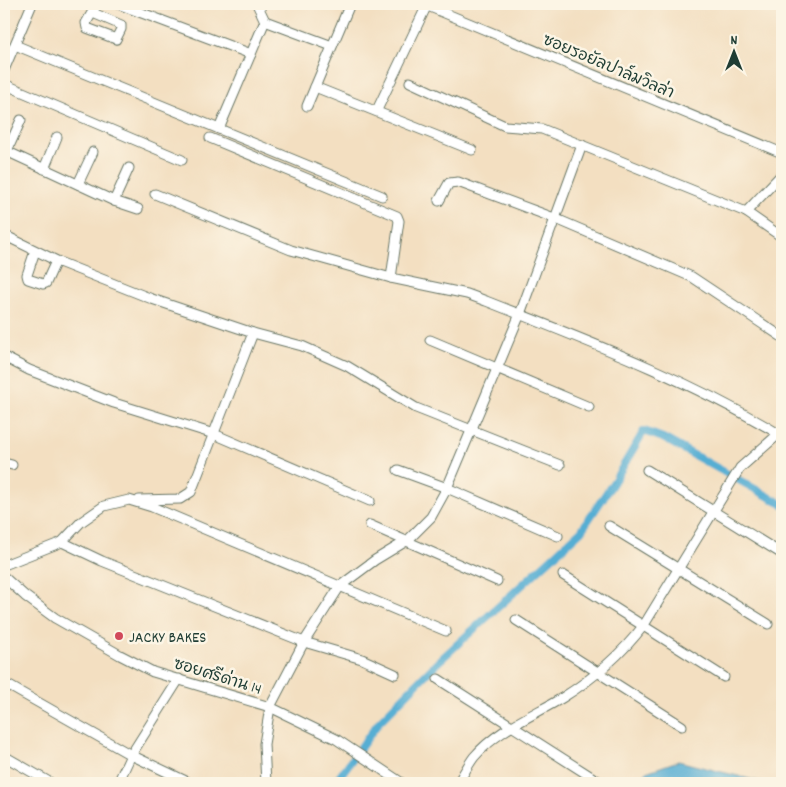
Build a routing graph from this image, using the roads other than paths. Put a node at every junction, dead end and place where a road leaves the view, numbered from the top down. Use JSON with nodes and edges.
{"nodes":[{"id":1,"x":32,"y":4,"type":"edge"},
{"id":2,"x":97,"y":4,"type":"edge"},
{"id":3,"x":118,"y":4,"type":"edge"},
{"id":4,"x":257,"y":4,"type":"edge"},
{"id":5,"x":350,"y":4,"type":"edge"},
{"id":6,"x":430,"y":5,"type":"edge"},
{"id":7,"x":93,"y":13,"type":"dead end"},
{"id":8,"x":265,"y":21,"type":"junction"},
{"id":9,"x":15,"y":45,"type":"junction"},
{"id":10,"x":332,"y":46,"type":"junction"},
{"id":11,"x":251,"y":54,"type":"junction"},
{"id":12,"x":4,"y":70,"type":"edge"},
{"id":13,"x":410,"y":82,"type":"dead end"},
{"id":14,"x":4,"y":84,"type":"edge"},
{"id":15,"x":315,"y":86,"type":"junction"},
{"id":16,"x":307,"y":106,"type":"dead end"},
{"id":17,"x":377,"y":110,"type":"junction"},
{"id":18,"x":21,"y":120,"type":"dead end"},
{"id":19,"x":219,"y":129,"type":"junction"},
{"id":20,"x":57,"y":137,"type":"dead end"},
{"id":21,"x":210,"y":138,"type":"dead end"},
{"id":22,"x":582,"y":145,"type":"junction"},
{"id":23,"x":472,"y":150,"type":"dead end"},
{"id":24,"x":5,"y":151,"type":"edge"},
{"id":25,"x":92,"y":152,"type":"dead end"},
{"id":26,"x":782,"y":153,"type":"edge"},
{"id":27,"x":182,"y":160,"type":"dead end"},
{"id":28,"x":129,"y":168,"type":"dead end"},
{"id":29,"x":44,"y":169,"type":"junction"},
{"id":30,"x":782,"y":174,"type":"edge"},
{"id":31,"x":78,"y":184,"type":"junction"},
{"id":32,"x":155,"y":194,"type":"dead end"},
{"id":33,"x":382,"y":196,"type":"dead end"},
{"id":34,"x":114,"y":201,"type":"junction"},
{"id":35,"x":439,"y":201,"type":"dead end"},
{"id":36,"x":138,"y":209,"type":"dead end"},
{"id":37,"x":746,"y":212,"type":"junction"},
{"id":38,"x":554,"y":218,"type":"junction"},
{"id":39,"x":4,"y":235,"type":"edge"},
{"id":40,"x":782,"y":237,"type":"edge"},
{"id":41,"x":35,"y":251,"type":"junction"},
{"id":42,"x":56,"y":261,"type":"junction"},
{"id":43,"x":391,"y":278,"type":"junction"},
{"id":44,"x":520,"y":314,"type":"junction"},
{"id":45,"x":253,"y":333,"type":"junction"},
{"id":46,"x":782,"y":337,"type":"edge"},
{"id":47,"x":430,"y":340,"type":"dead end"},
{"id":48,"x":4,"y":357,"type":"edge"},
{"id":49,"x":496,"y":367,"type":"junction"},
{"id":50,"x":589,"y":407,"type":"dead end"},
{"id":51,"x":471,"y":430,"type":"junction"},
{"id":52,"x":214,"y":434,"type":"junction"},
{"id":53,"x":781,"y":434,"type":"edge"},
{"id":54,"x":560,"y":465,"type":"dead end"},
{"id":55,"x":398,"y":470,"type":"dead end"},
{"id":56,"x":647,"y":470,"type":"dead end"},
{"id":57,"x":447,"y":488,"type":"junction"},
{"id":58,"x":129,"y":500,"type":"junction"},
{"id":59,"x":370,"y":501,"type":"dead end"},
{"id":60,"x":714,"y":512,"type":"junction"},
{"id":61,"x":370,"y":525,"type":"dead end"},
{"id":62,"x":609,"y":526,"type":"dead end"},
{"id":63,"x":558,"y":536,"type":"dead end"},
{"id":64,"x":408,"y":540,"type":"junction"},
{"id":65,"x":62,"y":542,"type":"junction"},
{"id":66,"x":779,"y":552,"type":"dead end"},
{"id":67,"x":4,"y":565,"type":"edge"},
{"id":68,"x":679,"y":568,"type":"junction"},
{"id":69,"x":563,"y":575,"type":"dead end"},
{"id":70,"x":4,"y":577,"type":"edge"},
{"id":71,"x":498,"y":581,"type":"dead end"},
{"id":72,"x":340,"y":586,"type":"junction"},
{"id":73,"x":516,"y":620,"type":"dead end"},
{"id":74,"x":768,"y":624,"type":"dead end"},
{"id":75,"x":644,"y":625,"type":"junction"},
{"id":76,"x":446,"y":631,"type":"dead end"},
{"id":77,"x":304,"y":642,"type":"junction"},
{"id":78,"x":597,"y":673,"type":"junction"},
{"id":79,"x":395,"y":674,"type":"dead end"},
{"id":80,"x":724,"y":677,"type":"dead end"},
{"id":81,"x":179,"y":679,"type":"junction"},
{"id":82,"x":438,"y":679,"type":"dead end"},
{"id":83,"x":4,"y":683,"type":"edge"},
{"id":84,"x":270,"y":707,"type":"junction"},
{"id":85,"x":513,"y":726,"type":"junction"},
{"id":86,"x":682,"y":726,"type":"dead end"},
{"id":87,"x":131,"y":755,"type":"junction"},
{"id":88,"x":4,"y":756,"type":"edge"},
{"id":89,"x":51,"y":783,"type":"edge"},
{"id":90,"x":118,"y":783,"type":"edge"},
{"id":91,"x":190,"y":783,"type":"edge"},
{"id":92,"x":266,"y":783,"type":"edge"},
{"id":93,"x":402,"y":783,"type":"edge"},
{"id":94,"x":458,"y":783,"type":"edge"},
{"id":95,"x":600,"y":783,"type":"edge"}],
"edges":[{"from":1,"to":9,"type":"street"},
{"from":2,"to":7,"type":"street"},
{"from":3,"to":11,"type":"street"},
{"from":4,"to":8,"type":"street"},
{"from":5,"to":10,"type":"street"},
{"from":6,"to":17,"type":"street"},
{"from":6,"to":26,"type":"street","name":"ซอยรอยัลปาล์มวิลล่า"},
{"from":8,"to":10,"type":"street"},
{"from":8,"to":11,"type":"street"},
{"from":9,"to":12,"type":"street"},
{"from":9,"to":19,"type":"street"},
{"from":10,"to":15,"type":"street"},
{"from":11,"to":19,"type":"street"},
{"from":13,"to":22,"type":"street"},
{"from":14,"to":27,"type":"street"},
{"from":15,"to":16,"type":"street"},
{"from":15,"to":17,"type":"street"},
{"from":17,"to":23,"type":"street"},
{"from":18,"to":24,"type":"street"},
{"from":19,"to":33,"type":"street"},
{"from":20,"to":29,"type":"street"},
{"from":21,"to":43,"type":"street"},
{"from":22,"to":37,"type":"street"},
{"from":22,"to":38,"type":"street"},
{"from":24,"to":29,"type":"street"},
{"from":25,"to":31,"type":"street"},
{"from":28,"to":34,"type":"street"},
{"from":29,"to":31,"type":"street"},
{"from":30,"to":37,"type":"street"},
{"from":31,"to":34,"type":"street"},
{"from":32,"to":43,"type":"street"},
{"from":34,"to":36,"type":"street"},
{"from":35,"to":38,"type":"street"},
{"from":37,"to":40,"type":"street"},
{"from":38,"to":44,"type":"street"},
{"from":38,"to":46,"type":"street"},
{"from":39,"to":41,"type":"street"},
{"from":41,"to":42,"type":"street"},
{"from":41,"to":42,"type":"street"},
{"from":42,"to":45,"type":"street"},
{"from":43,"to":44,"type":"street"},
{"from":44,"to":49,"type":"street"},
{"from":44,"to":53,"type":"street"},
{"from":45,"to":51,"type":"street"},
{"from":45,"to":52,"type":"street"},
{"from":47,"to":49,"type":"street"},
{"from":48,"to":52,"type":"street"},
{"from":49,"to":50,"type":"street"},
{"from":49,"to":51,"type":"street"},
{"from":51,"to":54,"type":"street"},
{"from":51,"to":57,"type":"street"},
{"from":52,"to":58,"type":"street"},
{"from":52,"to":59,"type":"street"},
{"from":53,"to":60,"type":"street"},
{"from":55,"to":57,"type":"street"},
{"from":56,"to":60,"type":"street"},
{"from":57,"to":63,"type":"street"},
{"from":57,"to":64,"type":"street"},
{"from":58,"to":65,"type":"street"},
{"from":58,"to":72,"type":"street"},
{"from":60,"to":66,"type":"street"},
{"from":60,"to":68,"type":"street"},
{"from":61,"to":64,"type":"street"},
{"from":62,"to":68,"type":"street"},
{"from":64,"to":71,"type":"street"},
{"from":64,"to":72,"type":"street"},
{"from":65,"to":67,"type":"street"},
{"from":65,"to":77,"type":"street"},
{"from":68,"to":74,"type":"street"},
{"from":68,"to":75,"type":"street"},
{"from":69,"to":75,"type":"street"},
{"from":70,"to":81,"type":"street","name":"ซอยศรีด่าน 14"},
{"from":72,"to":76,"type":"street"},
{"from":72,"to":77,"type":"street"},
{"from":73,"to":78,"type":"street"},
{"from":75,"to":78,"type":"street"},
{"from":75,"to":80,"type":"street"},
{"from":77,"to":79,"type":"street"},
{"from":77,"to":84,"type":"street"},
{"from":78,"to":85,"type":"street"},
{"from":78,"to":86,"type":"street"},
{"from":81,"to":84,"type":"street","name":"ซอยศรีด่าน 14"},
{"from":81,"to":87,"type":"street"},
{"from":82,"to":85,"type":"street"},
{"from":83,"to":87,"type":"street"},
{"from":84,"to":92,"type":"street"},
{"from":84,"to":93,"type":"street","name":"ซอยศรีด่าน 14"},
{"from":85,"to":94,"type":"street"},
{"from":85,"to":95,"type":"street"},
{"from":87,"to":90,"type":"street"},
{"from":87,"to":91,"type":"street"},
{"from":88,"to":89,"type":"street"}]}
